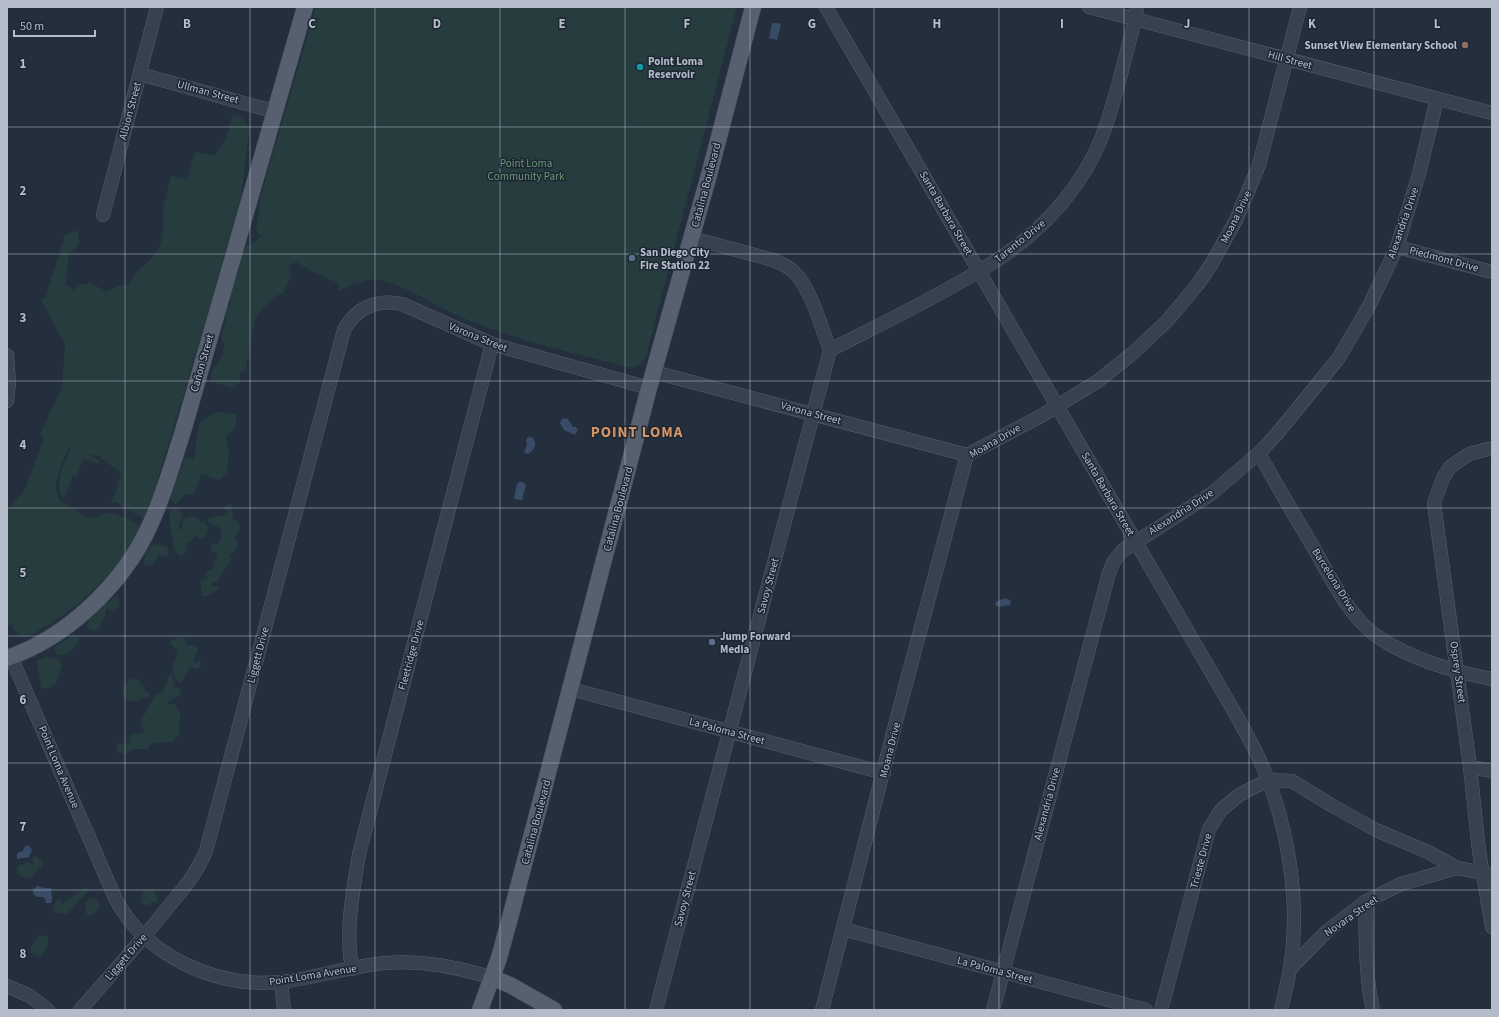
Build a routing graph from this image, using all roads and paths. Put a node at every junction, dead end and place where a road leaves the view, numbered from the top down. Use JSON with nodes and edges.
{"nodes":[{"id":1,"x":158,"y":7,"type":"edge"},
{"id":2,"x":306,"y":7,"type":"edge"},
{"id":3,"x":752,"y":7,"type":"edge"},
{"id":4,"x":826,"y":7,"type":"edge"},
{"id":5,"x":1089,"y":7,"type":"edge"},
{"id":6,"x":1300,"y":7,"type":"edge"},
{"id":7,"x":1136,"y":13,"type":"edge"},
{"id":8,"x":1286,"y":59,"type":"junction"},
{"id":9,"x":140,"y":74,"type":"junction"},
{"id":10,"x":1437,"y":99,"type":"junction"},
{"id":11,"x":276,"y":112,"type":"junction"},
{"id":12,"x":1492,"y":112,"type":"edge"},
{"id":13,"x":103,"y":215,"type":"dead end"},
{"id":14,"x":692,"y":238,"type":"junction"},
{"id":15,"x":1397,"y":247,"type":"junction"},
{"id":16,"x":979,"y":271,"type":"junction"},
{"id":17,"x":1492,"y":272,"type":"edge"},
{"id":18,"x":402,"y":304,"type":"joint"},
{"id":19,"x":492,"y":344,"type":"junction"},
{"id":20,"x":830,"y":350,"type":"junction"},
{"id":21,"x":7,"y":355,"type":"edge"},
{"id":22,"x":654,"y":372,"type":"junction"},
{"id":23,"x":649,"y":388,"type":"junction"},
{"id":24,"x":7,"y":401,"type":"edge"},
{"id":25,"x":1057,"y":406,"type":"junction"},
{"id":26,"x":814,"y":414,"type":"junction"},
{"id":27,"x":1492,"y":448,"type":"edge"},
{"id":28,"x":1259,"y":453,"type":"junction"},
{"id":29,"x":967,"y":455,"type":"junction"},
{"id":30,"x":1135,"y":542,"type":"junction"},
{"id":31,"x":9,"y":658,"type":"edge"},
{"id":32,"x":1458,"y":672,"type":"junction"},
{"id":33,"x":1492,"y":679,"type":"edge"},
{"id":34,"x":571,"y":689,"type":"junction"},
{"id":35,"x":728,"y":731,"type":"junction"},
{"id":36,"x":1470,"y":767,"type":"junction"},
{"id":37,"x":1492,"y":771,"type":"edge"},
{"id":38,"x":884,"y":773,"type":"junction"},
{"id":39,"x":1268,"y":780,"type":"junction"},
{"id":40,"x":1457,"y":868,"type":"junction"},
{"id":41,"x":1488,"y":873,"type":"edge"},
{"id":42,"x":1366,"y":902,"type":"junction"},
{"id":43,"x":1492,"y":927,"type":"edge"},
{"id":44,"x":843,"y":930,"type":"junction"},
{"id":45,"x":145,"y":936,"type":"junction"},
{"id":46,"x":1290,"y":968,"type":"junction"},
{"id":47,"x":352,"y":969,"type":"junction"},
{"id":48,"x":1003,"y":972,"type":"junction"},
{"id":49,"x":493,"y":978,"type":"junction"},
{"id":50,"x":281,"y":982,"type":"junction"},
{"id":51,"x":7,"y":986,"type":"edge"},
{"id":52,"x":48,"y":1010,"type":"edge"},
{"id":53,"x":80,"y":1010,"type":"edge"},
{"id":54,"x":284,"y":1010,"type":"edge"},
{"id":55,"x":480,"y":1010,"type":"edge"},
{"id":56,"x":554,"y":1010,"type":"edge"},
{"id":57,"x":656,"y":1010,"type":"edge"},
{"id":58,"x":822,"y":1010,"type":"edge"},
{"id":59,"x":993,"y":1010,"type":"edge"},
{"id":60,"x":1146,"y":1010,"type":"edge"},
{"id":61,"x":1161,"y":1010,"type":"edge"},
{"id":62,"x":1280,"y":1010,"type":"edge"},
{"id":63,"x":1373,"y":1010,"type":"edge"}],
"edges":[{"from":1,"to":9,"type":"street","name":"Albion Street"},
{"from":2,"to":11,"type":"main road","name":"Cañon Street"},
{"from":3,"to":14,"type":"main road","name":"Catalina Boulevard"},
{"from":4,"to":16,"type":"street","name":"Santa Barbara Street"},
{"from":5,"to":7,"type":"street","name":"Hill Street"},
{"from":6,"to":8,"type":"street","name":"Moana Drive"},
{"from":7,"to":8,"type":"street","name":"Hill Street"},
{"from":7,"to":16,"type":"street","name":"Tarento Drive"},
{"from":8,"to":10,"type":"street","name":"Hill Street"},
{"from":8,"to":25,"type":"street","name":"Moana Drive"},
{"from":9,"to":11,"type":"street","name":"Ullman Street"},
{"from":9,"to":13,"type":"street","name":"Albion Street"},
{"from":10,"to":12,"type":"street","name":"Hill Street"},
{"from":10,"to":15,"type":"street","name":"Alexandria Drive"},
{"from":11,"to":31,"type":"main road","name":"Cañon Street"},
{"from":14,"to":20,"type":"street"},
{"from":14,"to":22,"type":"main road","name":"Catalina Boulevard"},
{"from":15,"to":17,"type":"street","name":"Piedmont Drive"},
{"from":15,"to":28,"type":"street","name":"Alexandria Drive"},
{"from":16,"to":20,"type":"street","name":"Tarento Drive"},
{"from":16,"to":25,"type":"street","name":"Santa Barbara Street"},
{"from":18,"to":19,"type":"street","name":"Varona Street"},
{"from":18,"to":45,"type":"street","name":"Liggett Drive"},
{"from":19,"to":23,"type":"street","name":"Varona Street"},
{"from":19,"to":47,"type":"street","name":"Fleetridge Drive"},
{"from":20,"to":26,"type":"street","name":"Savoy Street"},
{"from":21,"to":24,"type":"street"},
{"from":22,"to":23,"type":"main road","name":"Catalina Boulevard"},
{"from":22,"to":26,"type":"street","name":"Varona Street"},
{"from":23,"to":34,"type":"main road","name":"Catalina Boulevard"},
{"from":25,"to":29,"type":"street","name":"Moana Drive"},
{"from":25,"to":30,"type":"street","name":"Santa Barbara Street"},
{"from":26,"to":29,"type":"street","name":"Varona Street"},
{"from":26,"to":35,"type":"street","name":"Savoy Street"},
{"from":27,"to":32,"type":"street","name":"Osprey Street"},
{"from":28,"to":30,"type":"street","name":"Alexandria Drive"},
{"from":28,"to":32,"type":"street","name":"Barcelona Drive"},
{"from":29,"to":38,"type":"street","name":"Moana Drive"},
{"from":30,"to":39,"type":"street","name":"Santa Barbara Street"},
{"from":30,"to":48,"type":"street","name":"Alexandria Drive"},
{"from":31,"to":45,"type":"street","name":"Point Loma Avenue"},
{"from":32,"to":33,"type":"street","name":"Barcelona Drive"},
{"from":32,"to":36,"type":"street","name":"Osprey Street"},
{"from":34,"to":35,"type":"street","name":"La Paloma Street"},
{"from":34,"to":49,"type":"main road","name":"Catalina Boulevard"},
{"from":35,"to":38,"type":"street","name":"La Paloma Street"},
{"from":35,"to":57,"type":"street","name":"Savoy Street"},
{"from":36,"to":37,"type":"street"},
{"from":36,"to":41,"type":"street","name":"Osprey Street"},
{"from":38,"to":44,"type":"street","name":"Moana Drive"},
{"from":39,"to":40,"type":"street","name":"Trieste Drive"},
{"from":39,"to":46,"type":"street","name":"Santa Barbara Street"},
{"from":39,"to":61,"type":"street","name":"Trieste Drive"},
{"from":40,"to":41,"type":"street","name":"Novara Street"},
{"from":40,"to":42,"type":"street","name":"Novara Street"},
{"from":41,"to":43,"type":"street","name":"Osprey Street"},
{"from":42,"to":46,"type":"street","name":"Novara Street"},
{"from":42,"to":63,"type":"street"},
{"from":44,"to":48,"type":"street","name":"La Paloma Street"},
{"from":44,"to":58,"type":"street","name":"Moana Drive"},
{"from":45,"to":50,"type":"street","name":"Point Loma Avenue"},
{"from":45,"to":53,"type":"street","name":"Liggett Drive"},
{"from":46,"to":62,"type":"street","name":"Santa Barbara Street"},
{"from":47,"to":49,"type":"street","name":"Point Loma Avenue"},
{"from":47,"to":50,"type":"street","name":"Point Loma Avenue"},
{"from":48,"to":59,"type":"street","name":"Alexandria Drive"},
{"from":48,"to":60,"type":"street","name":"La Paloma Street"},
{"from":49,"to":55,"type":"main road","name":"Catalina Boulevard"},
{"from":49,"to":56,"type":"main road","name":"Point Loma Avenue"},
{"from":50,"to":54,"type":"street"},
{"from":51,"to":52,"type":"street"}]}
